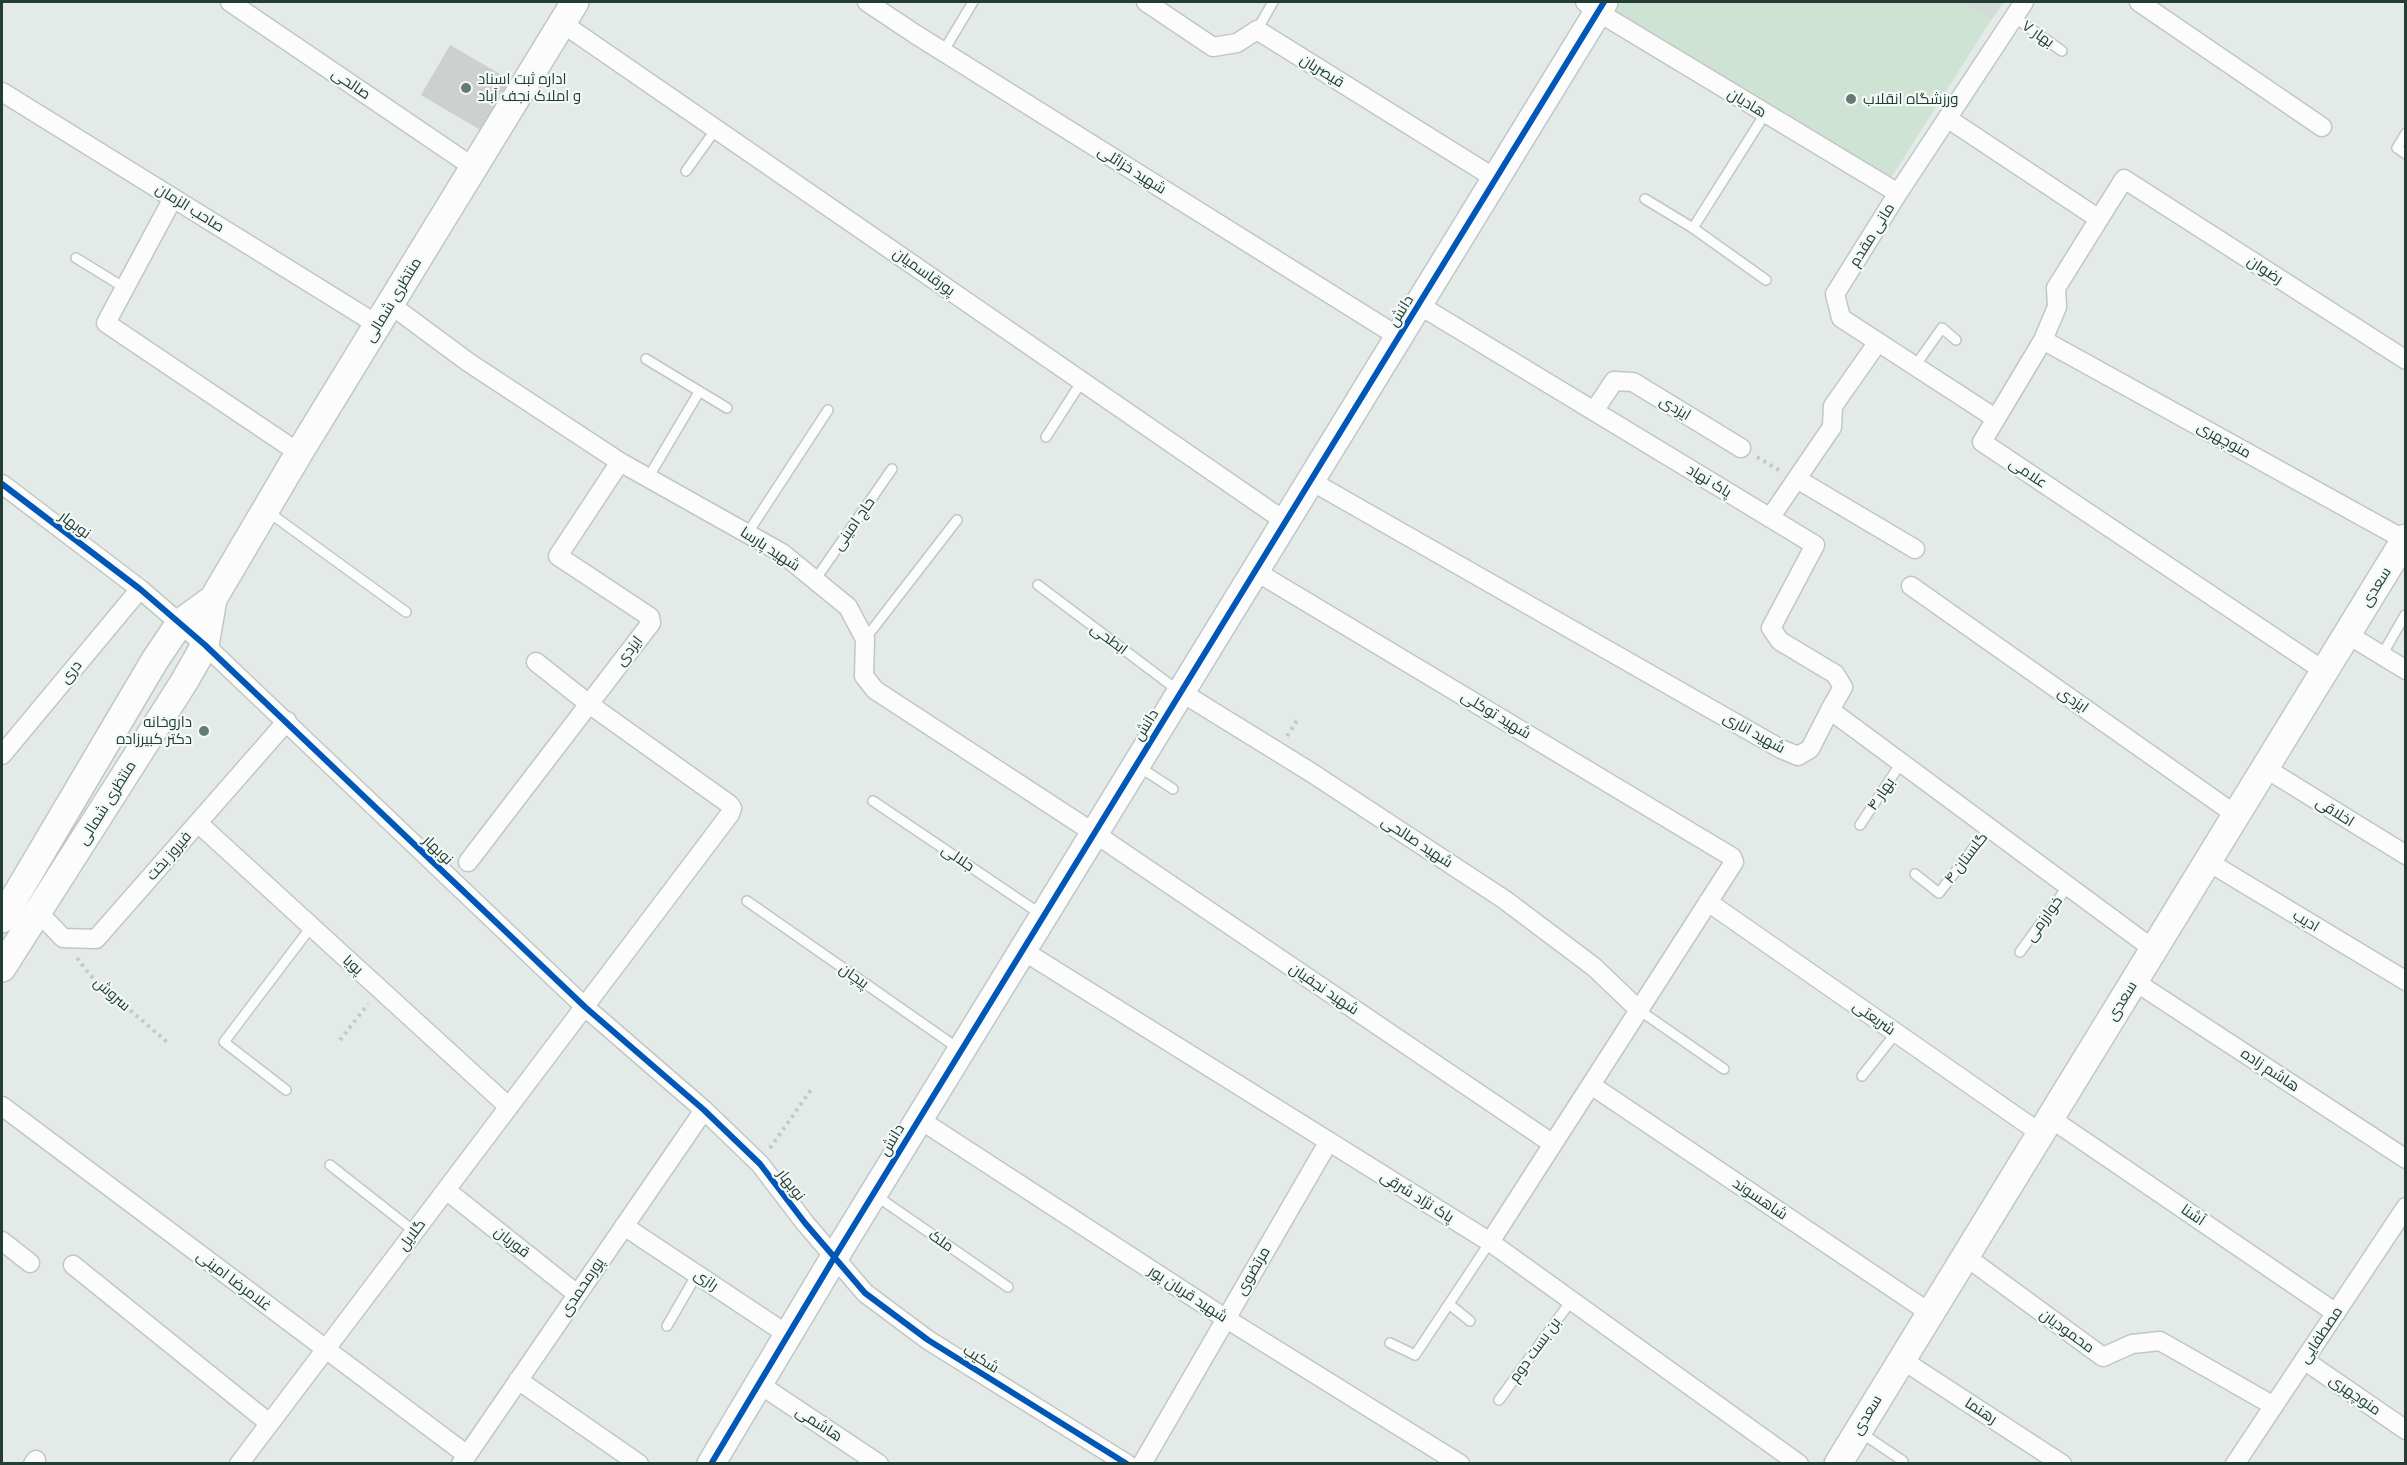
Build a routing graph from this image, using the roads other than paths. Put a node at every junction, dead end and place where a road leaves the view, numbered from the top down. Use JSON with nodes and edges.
{"nodes":[{"id":1,"x":230,"y":2,"type":"edge"},
{"id":2,"x":867,"y":2,"type":"edge"},
{"id":3,"x":973,"y":2,"type":"edge"},
{"id":4,"x":1146,"y":2,"type":"edge"},
{"id":5,"x":1273,"y":2,"type":"edge"},
{"id":6,"x":2139,"y":2,"type":"edge"},
{"id":7,"x":1596,"y":5,"type":"edge"},
{"id":8,"x":250,"y":7,"type":"edge"},
{"id":9,"x":2019,"y":9,"type":"edge"},
{"id":10,"x":568,"y":12,"type":"edge"},
{"id":11,"x":1257,"y":30,"type":"junction"},
{"id":12,"x":942,"y":51,"type":"junction"},
{"id":13,"x":2062,"y":51,"type":"dead end"},
{"id":14,"x":2,"y":92,"type":"edge"},
{"id":15,"x":1765,"y":114,"type":"junction"},
{"id":16,"x":1947,"y":118,"type":"junction"},
{"id":17,"x":2322,"y":127,"type":"dead end"},
{"id":18,"x":716,"y":129,"type":"junction"},
{"id":19,"x":2406,"y":133,"type":"edge"},
{"id":20,"x":2406,"y":154,"type":"edge"},
{"id":21,"x":472,"y":167,"type":"junction"},
{"id":22,"x":686,"y":171,"type":"dead end"},
{"id":23,"x":1496,"y":179,"type":"junction"},
{"id":24,"x":2124,"y":179,"type":"joint"},
{"id":25,"x":1898,"y":193,"type":"junction"},
{"id":26,"x":173,"y":198,"type":"junction"},
{"id":27,"x":1645,"y":198,"type":"dead end"},
{"id":28,"x":2099,"y":219,"type":"junction"},
{"id":29,"x":1693,"y":228,"type":"junction"},
{"id":30,"x":76,"y":258,"type":"dead end"},
{"id":31,"x":1766,"y":280,"type":"dead end"},
{"id":32,"x":125,"y":288,"type":"junction"},
{"id":33,"x":1419,"y":305,"type":"junction"},
{"id":34,"x":385,"y":315,"type":"junction"},
{"id":35,"x":1399,"y":337,"type":"junction"},
{"id":36,"x":1956,"y":340,"type":"dead end"},
{"id":37,"x":2043,"y":340,"type":"junction"},
{"id":38,"x":1878,"y":342,"type":"junction"},
{"id":39,"x":646,"y":359,"type":"dead end"},
{"id":40,"x":2406,"y":360,"type":"edge"},
{"id":41,"x":1915,"y":366,"type":"junction"},
{"id":42,"x":1082,"y":381,"type":"junction"},
{"id":43,"x":699,"y":392,"type":"junction"},
{"id":44,"x":728,"y":408,"type":"dead end"},
{"id":45,"x":828,"y":410,"type":"dead end"},
{"id":46,"x":1594,"y":411,"type":"junction"},
{"id":47,"x":1995,"y":418,"type":"junction"},
{"id":48,"x":1046,"y":437,"type":"dead end"},
{"id":49,"x":1741,"y":448,"type":"road end"},
{"id":50,"x":299,"y":453,"type":"junction"},
{"id":51,"x":620,"y":462,"type":"junction"},
{"id":52,"x":892,"y":469,"type":"dead end"},
{"id":53,"x":648,"y":478,"type":"junction"},
{"id":54,"x":1797,"y":479,"type":"junction"},
{"id":55,"x":1311,"y":481,"type":"junction"},
{"id":56,"x":2,"y":484,"type":"edge"},
{"id":57,"x":265,"y":509,"type":"junction"},
{"id":58,"x":1770,"y":518,"type":"junction"},
{"id":59,"x":957,"y":520,"type":"dead end"},
{"id":60,"x":1286,"y":522,"type":"junction"},
{"id":61,"x":747,"y":534,"type":"junction"},
{"id":62,"x":2405,"y":539,"type":"edge"},
{"id":63,"x":1915,"y":549,"type":"dead end"},
{"id":64,"x":1255,"y":571,"type":"junction"},
{"id":65,"x":815,"y":580,"type":"junction"},
{"id":66,"x":1038,"y":585,"type":"dead end"},
{"id":67,"x":1911,"y":586,"type":"dead end"},
{"id":68,"x":140,"y":589,"type":"junction"},
{"id":69,"x":213,"y":599,"type":"junction"},
{"id":70,"x":406,"y":612,"type":"dead end"},
{"id":71,"x":2405,"y":615,"type":"edge"},
{"id":72,"x":180,"y":623,"type":"junction"},
{"id":73,"x":2347,"y":634,"type":"junction"},
{"id":74,"x":865,"y":639,"type":"junction"},
{"id":75,"x":205,"y":645,"type":"junction"},
{"id":76,"x":2382,"y":656,"type":"junction"},
{"id":77,"x":536,"y":662,"type":"dead end"},
{"id":78,"x":2406,"y":670,"type":"edge"},
{"id":79,"x":2324,"y":671,"type":"junction"},
{"id":80,"x":1181,"y":692,"type":"junction"},
{"id":81,"x":589,"y":704,"type":"junction"},
{"id":82,"x":1830,"y":710,"type":"junction"},
{"id":83,"x":287,"y":721,"type":"junction"},
{"id":84,"x":3,"y":750,"type":"edge"},
{"id":85,"x":1901,"y":763,"type":"junction"},
{"id":86,"x":1136,"y":765,"type":"junction"},
{"id":87,"x":2265,"y":768,"type":"junction"},
{"id":88,"x":1173,"y":789,"type":"dead end"},
{"id":89,"x":873,"y":801,"type":"dead end"},
{"id":90,"x":2236,"y":815,"type":"junction"},
{"id":91,"x":198,"y":823,"type":"junction"},
{"id":92,"x":1860,"y":825,"type":"dead end"},
{"id":93,"x":1989,"y":828,"type":"junction"},
{"id":94,"x":1094,"y":833,"type":"junction"},
{"id":95,"x":2406,"y":855,"type":"edge"},
{"id":96,"x":2207,"y":861,"type":"junction"},
{"id":97,"x":468,"y":862,"type":"dead end"},
{"id":98,"x":1915,"y":874,"type":"dead end"},
{"id":99,"x":2068,"y":886,"type":"junction"},
{"id":100,"x":747,"y":901,"type":"dead end"},
{"id":101,"x":1708,"y":902,"type":"junction"},
{"id":102,"x":38,"y":912,"type":"junction"},
{"id":103,"x":1043,"y":916,"type":"junction"},
{"id":104,"x":2,"y":919,"type":"edge"},
{"id":105,"x":311,"y":927,"type":"junction"},
{"id":106,"x":2153,"y":949,"type":"junction"},
{"id":107,"x":1022,"y":950,"type":"junction"},
{"id":108,"x":2020,"y":952,"type":"dead end"},
{"id":109,"x":2,"y":969,"type":"edge"},
{"id":110,"x":2134,"y":981,"type":"junction"},
{"id":111,"x":2406,"y":981,"type":"edge"},
{"id":112,"x":585,"y":1007,"type":"junction"},
{"id":113,"x":1639,"y":1010,"type":"junction"},
{"id":114,"x":1896,"y":1033,"type":"junction"},
{"id":115,"x":961,"y":1050,"type":"junction"},
{"id":116,"x":1724,"y":1069,"type":"dead end"},
{"id":117,"x":1862,"y":1076,"type":"dead end"},
{"id":118,"x":1591,"y":1085,"type":"junction"},
{"id":119,"x":286,"y":1090,"type":"dead end"},
{"id":120,"x":2,"y":1106,"type":"edge"},
{"id":121,"x":509,"y":1107,"type":"junction"},
{"id":122,"x":704,"y":1110,"type":"junction"},
{"id":123,"x":919,"y":1119,"type":"junction"},
{"id":124,"x":2045,"y":1126,"type":"junction"},
{"id":125,"x":1329,"y":1141,"type":"junction"},
{"id":126,"x":1553,"y":1144,"type":"junction"},
{"id":127,"x":2406,"y":1159,"type":"edge"},
{"id":128,"x":330,"y":1165,"type":"dead end"},
{"id":129,"x":446,"y":1190,"type":"junction"},
{"id":130,"x":873,"y":1194,"type":"junction"},
{"id":131,"x":2406,"y":1207,"type":"edge"},
{"id":132,"x":624,"y":1226,"type":"junction"},
{"id":133,"x":415,"y":1232,"type":"junction"},
{"id":134,"x":2,"y":1241,"type":"edge"},
{"id":135,"x":1490,"y":1242,"type":"junction"},
{"id":136,"x":1965,"y":1256,"type":"junction"},
{"id":137,"x":834,"y":1258,"type":"junction"},
{"id":138,"x":30,"y":1263,"type":"dead end"},
{"id":139,"x":73,"y":1265,"type":"dead end"},
{"id":140,"x":697,"y":1274,"type":"junction"},
{"id":141,"x":1008,"y":1287,"type":"dead end"},
{"id":142,"x":577,"y":1294,"type":"junction"},
{"id":143,"x":1572,"y":1301,"type":"junction"},
{"id":144,"x":1449,"y":1304,"type":"junction"},
{"id":145,"x":1930,"y":1313,"type":"junction"},
{"id":146,"x":2336,"y":1313,"type":"junction"},
{"id":147,"x":1225,"y":1318,"type":"junction"},
{"id":148,"x":1470,"y":1321,"type":"dead end"},
{"id":149,"x":667,"y":1326,"type":"dead end"},
{"id":150,"x":788,"y":1335,"type":"junction"},
{"id":151,"x":1390,"y":1343,"type":"dead end"},
{"id":152,"x":325,"y":1350,"type":"junction"},
{"id":153,"x":1901,"y":1359,"type":"junction"},
{"id":154,"x":2304,"y":1360,"type":"junction"},
{"id":155,"x":518,"y":1380,"type":"junction"},
{"id":156,"x":759,"y":1384,"type":"junction"},
{"id":157,"x":1499,"y":1400,"type":"dead end"},
{"id":158,"x":2274,"y":1406,"type":"junction"},
{"id":159,"x":269,"y":1423,"type":"junction"},
{"id":160,"x":2406,"y":1430,"type":"edge"},
{"id":161,"x":1858,"y":1431,"type":"junction"},
{"id":162,"x":464,"y":1460,"type":"edge"},
{"id":163,"x":1903,"y":1461,"type":"dead end"},
{"id":164,"x":238,"y":1464,"type":"edge"},
{"id":165,"x":639,"y":1464,"type":"edge"},
{"id":166,"x":711,"y":1464,"type":"edge"},
{"id":167,"x":879,"y":1464,"type":"edge"},
{"id":168,"x":1127,"y":1464,"type":"edge"},
{"id":169,"x":1142,"y":1464,"type":"edge"},
{"id":170,"x":1460,"y":1464,"type":"edge"},
{"id":171,"x":1799,"y":1464,"type":"edge"},
{"id":172,"x":1838,"y":1464,"type":"edge"},
{"id":173,"x":2062,"y":1464,"type":"edge"},
{"id":174,"x":2235,"y":1464,"type":"edge"}],
"edges":[{"from":1,"to":8,"type":"street","name":"صالحی"},
{"from":2,"to":12,"type":"street","name":"شهید خزائلی"},
{"from":3,"to":12,"type":"lane"},
{"from":4,"to":11,"type":"street"},
{"from":5,"to":11,"type":"lane"},
{"from":6,"to":17,"type":"street"},
{"from":7,"to":15,"type":"street","name":"هادیان"},
{"from":7,"to":23,"type":"street","name":"دانش"},
{"from":8,"to":21,"type":"street","name":"صالحی"},
{"from":9,"to":13,"type":"lane","name":"بهار ۷"},
{"from":9,"to":16,"type":"street","name":"مانی مقدم"},
{"from":10,"to":18,"type":"street","name":"پورقاسمیان"},
{"from":10,"to":21,"type":"street","name":"منتظری شمالی"},
{"from":11,"to":23,"type":"street","name":"قیصریان"},
{"from":12,"to":35,"type":"street","name":"شهید خزائلی"},
{"from":14,"to":26,"type":"street","name":"صاحب الزمان"},
{"from":15,"to":25,"type":"street","name":"هادیان"},
{"from":15,"to":29,"type":"lane"},
{"from":16,"to":25,"type":"street","name":"مانی مقدم"},
{"from":16,"to":28,"type":"street"},
{"from":18,"to":22,"type":"lane"},
{"from":18,"to":42,"type":"street","name":"پورقاسمیان"},
{"from":19,"to":20,"type":"lane"},
{"from":21,"to":34,"type":"street","name":"منتظری شمالی"},
{"from":23,"to":33,"type":"street","name":"دانش"},
{"from":24,"to":28,"type":"street","name":"علامی"},
{"from":24,"to":40,"type":"street","name":"رضوان"},
{"from":25,"to":38,"type":"street","name":"مانی مقدم"},
{"from":26,"to":32,"type":"street"},
{"from":26,"to":34,"type":"street","name":"صاحب الزمان"},
{"from":27,"to":29,"type":"lane"},
{"from":28,"to":37,"type":"street","name":"علامی"},
{"from":29,"to":31,"type":"lane"},
{"from":30,"to":32,"type":"lane"},
{"from":32,"to":50,"type":"street"},
{"from":33,"to":35,"type":"street","name":"دانش"},
{"from":33,"to":46,"type":"street","name":"پاک نهاد"},
{"from":34,"to":50,"type":"street","name":"منتظری شمالی"},
{"from":34,"to":51,"type":"street","name":"شهید پارسا"},
{"from":35,"to":55,"type":"street","name":"دانش"},
{"from":36,"to":41,"type":"lane"},
{"from":37,"to":47,"type":"street","name":"علامی"},
{"from":37,"to":62,"type":"street","name":"منوچهری"},
{"from":38,"to":41,"type":"street","name":"مانی مقدم"},
{"from":38,"to":54,"type":"street"},
{"from":39,"to":43,"type":"lane"},
{"from":41,"to":47,"type":"street","name":"مانی مقدم"},
{"from":42,"to":48,"type":"lane"},
{"from":42,"to":60,"type":"street","name":"پورقاسمیان"},
{"from":43,"to":44,"type":"lane"},
{"from":43,"to":53,"type":"lane"},
{"from":45,"to":61,"type":"lane"},
{"from":46,"to":49,"type":"street","name":"ایزدی"},
{"from":46,"to":58,"type":"street","name":"پاک نهاد"},
{"from":47,"to":79,"type":"street","name":"علامی"},
{"from":50,"to":57,"type":"street","name":"منتظری شمالی"},
{"from":51,"to":53,"type":"street","name":"شهید پارسا"},
{"from":51,"to":81,"type":"street","name":"ایزدی"},
{"from":52,"to":65,"type":"lane","name":"حاج امینی"},
{"from":53,"to":61,"type":"street","name":"شهید پارسا"},
{"from":54,"to":58,"type":"street"},
{"from":54,"to":63,"type":"street"},
{"from":55,"to":60,"type":"street","name":"دانش"},
{"from":55,"to":82,"type":"street","name":"شهید اناری"},
{"from":56,"to":68,"type":"street","name":"نوبهار"},
{"from":57,"to":69,"type":"street","name":"منتظری شمالی"},
{"from":57,"to":70,"type":"lane"},
{"from":58,"to":82,"type":"street","name":"پاک نهاد"},
{"from":59,"to":74,"type":"lane"},
{"from":60,"to":64,"type":"street","name":"دانش"},
{"from":61,"to":65,"type":"street","name":"شهید پارسا"},
{"from":62,"to":73,"type":"street","name":"سعدی"},
{"from":64,"to":80,"type":"street","name":"دانش"},
{"from":64,"to":101,"type":"street","name":"شهید توکلی"},
{"from":65,"to":74,"type":"street","name":"شهید پارسا"},
{"from":66,"to":80,"type":"lane","name":"ابطحی"},
{"from":67,"to":90,"type":"street","name":"ایزدی"},
{"from":68,"to":72,"type":"street","name":"نوبهار"},
{"from":68,"to":84,"type":"street","name":"دری"},
{"from":69,"to":72,"type":"street","name":"منتظری شمالی"},
{"from":69,"to":75,"type":"street","name":"منتظری شمالی"},
{"from":71,"to":76,"type":"lane"},
{"from":72,"to":75,"type":"street","name":"نوبهار"},
{"from":72,"to":104,"type":"street","name":"منتظری شمالی"},
{"from":73,"to":76,"type":"street"},
{"from":73,"to":79,"type":"street","name":"سعدی"},
{"from":74,"to":94,"type":"street","name":"شهید پارسا"},
{"from":75,"to":83,"type":"street","name":"نوبهار"},
{"from":75,"to":102,"type":"street","name":"منتظری شمالی"},
{"from":76,"to":78,"type":"street"},
{"from":77,"to":81,"type":"street"},
{"from":79,"to":87,"type":"street","name":"سعدی"},
{"from":80,"to":86,"type":"street","name":"دانش"},
{"from":80,"to":113,"type":"street","name":"شهید صالحی"},
{"from":81,"to":97,"type":"street","name":"ایزدی"},
{"from":81,"to":112,"type":"street","name":"گلایل"},
{"from":82,"to":85,"type":"street"},
{"from":83,"to":91,"type":"street","name":"فیروز بخت"},
{"from":83,"to":112,"type":"street","name":"نوبهار"},
{"from":85,"to":92,"type":"lane","name":"بهار ۴"},
{"from":85,"to":93,"type":"street"},
{"from":86,"to":88,"type":"lane"},
{"from":86,"to":94,"type":"street","name":"دانش"},
{"from":87,"to":90,"type":"street","name":"سعدی"},
{"from":87,"to":95,"type":"street","name":"اخلاقی"},
{"from":89,"to":103,"type":"lane","name":"جلالی"},
{"from":90,"to":96,"type":"street","name":"سعدی"},
{"from":91,"to":102,"type":"street","name":"فیروز بخت"},
{"from":91,"to":105,"type":"street","name":"پویا"},
{"from":93,"to":98,"type":"lane","name":"گلستان ۴"},
{"from":93,"to":99,"type":"street"},
{"from":94,"to":103,"type":"street","name":"دانش"},
{"from":94,"to":126,"type":"street","name":"شهید نجفیان"},
{"from":96,"to":106,"type":"street","name":"سعدی"},
{"from":96,"to":111,"type":"street","name":"ادیب"},
{"from":99,"to":106,"type":"street"},
{"from":99,"to":108,"type":"lane","name":"خوارزمی"},
{"from":100,"to":115,"type":"lane","name":"پیچان"},
{"from":101,"to":113,"type":"street"},
{"from":101,"to":114,"type":"street","name":"شریعتی"},
{"from":102,"to":109,"type":"street","name":"منتظری شمالی"},
{"from":103,"to":107,"type":"street","name":"دانش"},
{"from":105,"to":119,"type":"lane"},
{"from":105,"to":121,"type":"street","name":"پویا"},
{"from":106,"to":110,"type":"street","name":"سعدی"},
{"from":107,"to":115,"type":"street","name":"دانش"},
{"from":107,"to":125,"type":"street","name":"پاک نژاد شرقی"},
{"from":110,"to":124,"type":"street","name":"سعدی"},
{"from":110,"to":127,"type":"street","name":"هاشم زاده"},
{"from":112,"to":121,"type":"street","name":"گلایل"},
{"from":112,"to":122,"type":"street","name":"نوبهار"},
{"from":113,"to":116,"type":"lane"},
{"from":113,"to":118,"type":"street"},
{"from":114,"to":117,"type":"lane"},
{"from":114,"to":124,"type":"street","name":"شریعتی"},
{"from":115,"to":123,"type":"street","name":"دانش"},
{"from":118,"to":126,"type":"street"},
{"from":118,"to":145,"type":"street","name":"شاهسوند"},
{"from":120,"to":152,"type":"street","name":"غلامرضا امینی"},
{"from":121,"to":129,"type":"street","name":"گلایل"},
{"from":122,"to":132,"type":"street","name":"پورمحمدی"},
{"from":122,"to":137,"type":"street","name":"نوبهار"},
{"from":123,"to":130,"type":"street","name":"دانش"},
{"from":123,"to":147,"type":"street","name":"شهید قربان پور"},
{"from":124,"to":136,"type":"street","name":"سعدی"},
{"from":124,"to":146,"type":"street","name":"آشنا"},
{"from":125,"to":135,"type":"street","name":"پاک نژاد شرقی"},
{"from":125,"to":147,"type":"street","name":"مرتضوی"},
{"from":126,"to":135,"type":"street"},
{"from":128,"to":133,"type":"lane"},
{"from":129,"to":133,"type":"street","name":"گلایل"},
{"from":129,"to":142,"type":"street","name":"قوریان"},
{"from":130,"to":137,"type":"street","name":"دانش"},
{"from":130,"to":141,"type":"lane","name":"ملک"},
{"from":131,"to":146,"type":"street","name":"مصطفایی"},
{"from":132,"to":140,"type":"street","name":"رازی"},
{"from":132,"to":142,"type":"street","name":"پورمحمدی"},
{"from":133,"to":152,"type":"street","name":"گلایل"},
{"from":134,"to":138,"type":"street"},
{"from":135,"to":143,"type":"street","name":"پاک نژاد شرقی"},
{"from":135,"to":144,"type":"lane"},
{"from":136,"to":145,"type":"street","name":"سعدی"},
{"from":136,"to":158,"type":"street","name":"محمودیان"},
{"from":137,"to":150,"type":"street","name":"دانش"},
{"from":137,"to":168,"type":"street","name":"شکیب"},
{"from":139,"to":159,"type":"street"},
{"from":140,"to":149,"type":"lane"},
{"from":140,"to":150,"type":"street","name":"رازی"},
{"from":142,"to":155,"type":"street","name":"پورمحمدی"},
{"from":143,"to":157,"type":"lane","name":"بن بست دوم"},
{"from":143,"to":171,"type":"street","name":"پاک نژاد شرقی"},
{"from":144,"to":148,"type":"lane"},
{"from":144,"to":151,"type":"lane"},
{"from":145,"to":153,"type":"street","name":"سعدی"},
{"from":146,"to":154,"type":"street","name":"مصطفایی"},
{"from":147,"to":169,"type":"street","name":"مرتضوی"},
{"from":147,"to":170,"type":"street","name":"شهید قربان پور"},
{"from":150,"to":156,"type":"street","name":"دانش"},
{"from":152,"to":159,"type":"street","name":"گلایل"},
{"from":152,"to":162,"type":"street","name":"غلامرضا امینی"},
{"from":153,"to":161,"type":"street","name":"سعدی"},
{"from":153,"to":173,"type":"street","name":"رهنما"},
{"from":154,"to":158,"type":"street","name":"مصطفایی"},
{"from":154,"to":160,"type":"street","name":"منوچهری"},
{"from":155,"to":162,"type":"street","name":"پورمحمدی"},
{"from":155,"to":165,"type":"street"},
{"from":156,"to":166,"type":"street","name":"دانش"},
{"from":156,"to":167,"type":"street","name":"هاشمی"},
{"from":158,"to":174,"type":"street","name":"مصطفایی"},
{"from":159,"to":164,"type":"street","name":"گلایل"},
{"from":161,"to":163,"type":"lane"},
{"from":161,"to":172,"type":"street","name":"سعدی"}]}
